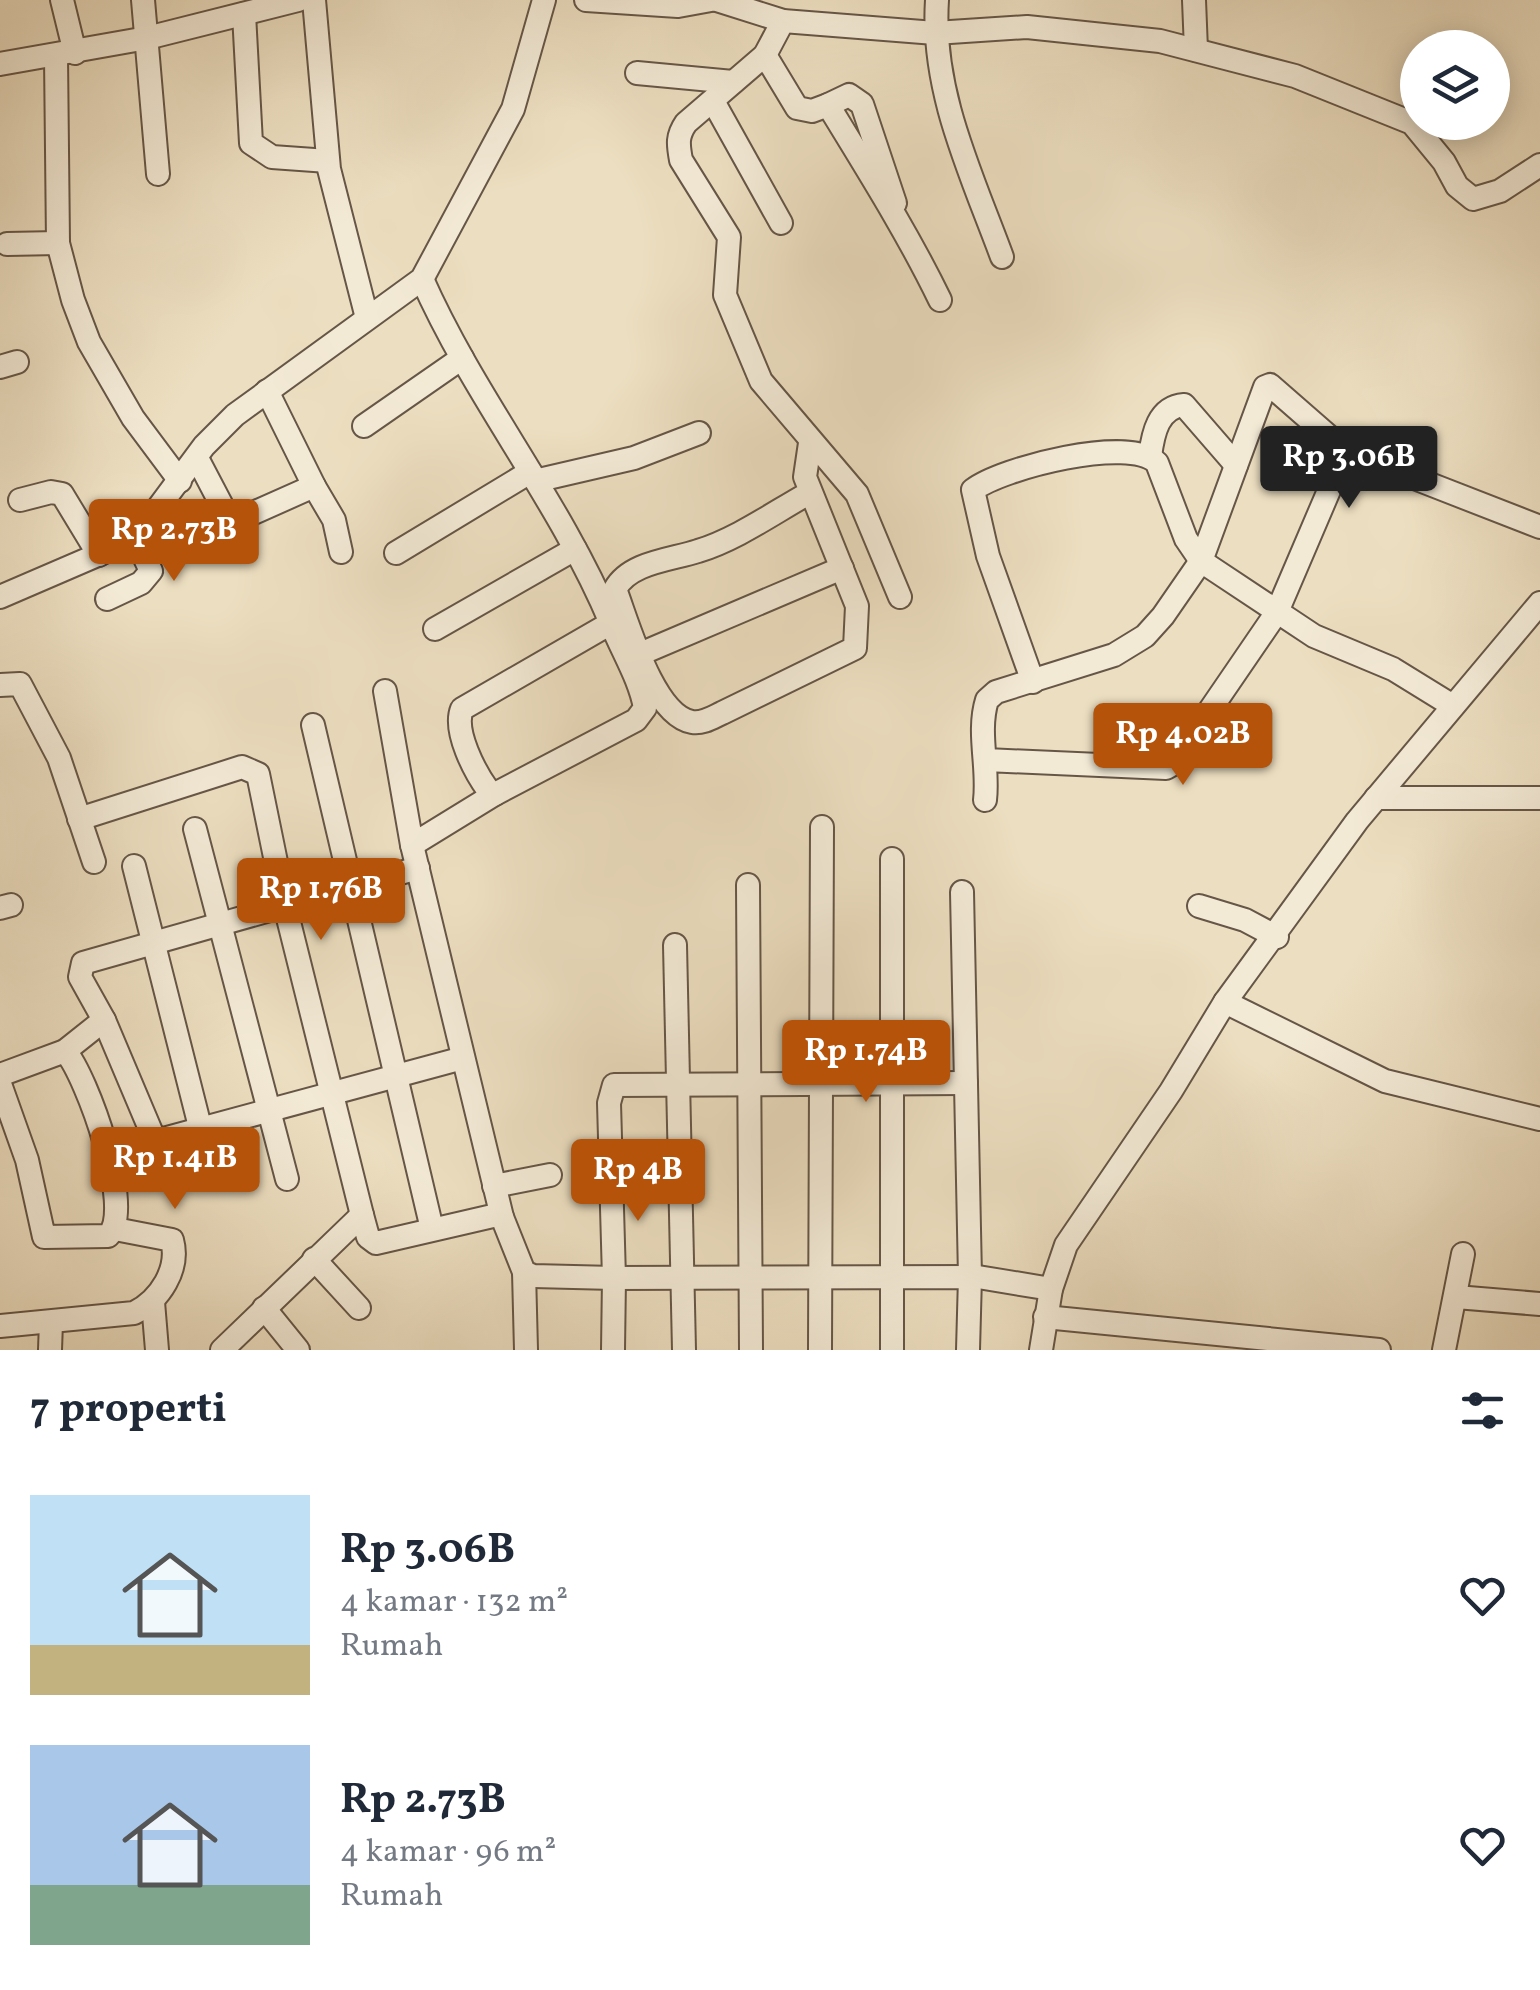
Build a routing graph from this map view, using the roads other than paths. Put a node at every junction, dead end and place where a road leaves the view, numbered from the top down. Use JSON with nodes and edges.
{"nodes":[{"id":1,"x":62,"y":0,"type":"edge"},
{"id":2,"x":143,"y":0,"type":"edge"},
{"id":3,"x":298,"y":0,"type":"edge"},
{"id":4,"x":314,"y":0,"type":"edge"},
{"id":5,"x":544,"y":0,"type":"edge"},
{"id":6,"x":586,"y":0,"type":"edge"},
{"id":7,"x":714,"y":0,"type":"edge"},
{"id":8,"x":937,"y":0,"type":"edge"},
{"id":9,"x":1194,"y":0,"type":"edge"},
{"id":10,"x":244,"y":14,"type":"junction"},
{"id":11,"x":783,"y":21,"type":"junction"},
{"id":12,"x":935,"y":33,"type":"junction"},
{"id":13,"x":147,"y":38,"type":"junction"},
{"id":14,"x":1196,"y":50,"type":"junction"},
{"id":15,"x":65,"y":55,"type":"junction"},
{"id":16,"x":765,"y":55,"type":"junction"},
{"id":17,"x":0,"y":64,"type":"edge"},
{"id":18,"x":637,"y":72,"type":"dead end"},
{"id":19,"x":732,"y":82,"type":"junction"},
{"id":20,"x":713,"y":100,"type":"junction"},
{"id":21,"x":328,"y":161,"type":"junction"},
{"id":22,"x":1540,"y":165,"type":"edge"},
{"id":23,"x":158,"y":174,"type":"dead end"},
{"id":24,"x":781,"y":222,"type":"dead end"},
{"id":25,"x":58,"y":243,"type":"junction"},
{"id":26,"x":7,"y":244,"type":"dead end"},
{"id":27,"x":1002,"y":257,"type":"dead end"},
{"id":28,"x":422,"y":279,"type":"junction"},
{"id":29,"x":940,"y":300,"type":"dead end"},
{"id":30,"x":366,"y":318,"type":"junction"},
{"id":31,"x":462,"y":358,"type":"junction"},
{"id":32,"x":268,"y":391,"type":"junction"},
{"id":33,"x":364,"y":426,"type":"dead end"},
{"id":34,"x":699,"y":434,"type":"dead end"},
{"id":35,"x":810,"y":443,"type":"junction"},
{"id":36,"x":1150,"y":456,"type":"junction"},
{"id":37,"x":197,"y":458,"type":"junction"},
{"id":38,"x":1236,"y":465,"type":"junction"},
{"id":39,"x":1404,"y":474,"type":"dead end"},
{"id":40,"x":534,"y":476,"type":"junction"},
{"id":41,"x":180,"y":481,"type":"junction"},
{"id":42,"x":314,"y":486,"type":"junction"},
{"id":43,"x":809,"y":493,"type":"junction"},
{"id":44,"x":20,"y":500,"type":"dead end"},
{"id":45,"x":1540,"y":526,"type":"edge"},
{"id":46,"x":132,"y":532,"type":"junction"},
{"id":47,"x":575,"y":549,"type":"junction"},
{"id":48,"x":341,"y":552,"type":"dead end"},
{"id":49,"x":396,"y":553,"type":"dead end"},
{"id":50,"x":99,"y":555,"type":"junction"},
{"id":51,"x":1202,"y":561,"type":"junction"},
{"id":52,"x":842,"y":568,"type":"junction"},
{"id":53,"x":0,"y":596,"type":"edge"},
{"id":54,"x":900,"y":597,"type":"dead end"},
{"id":55,"x":107,"y":599,"type":"dead end"},
{"id":56,"x":1540,"y":603,"type":"edge"},
{"id":57,"x":1277,"y":612,"type":"junction"},
{"id":58,"x":611,"y":623,"type":"junction"},
{"id":59,"x":435,"y":629,"type":"dead end"},
{"id":60,"x":640,"y":654,"type":"junction"},
{"id":61,"x":1032,"y":682,"type":"junction"},
{"id":62,"x":0,"y":685,"type":"edge"},
{"id":63,"x":384,"y":691,"type":"dead end"},
{"id":64,"x":1453,"y":706,"type":"junction"},
{"id":65,"x":313,"y":725,"type":"dead end"},
{"id":66,"x":986,"y":760,"type":"junction"},
{"id":67,"x":495,"y":794,"type":"junction"},
{"id":68,"x":1376,"y":798,"type":"junction"},
{"id":69,"x":1540,"y":798,"type":"edge"},
{"id":70,"x":985,"y":800,"type":"dead end"},
{"id":71,"x":80,"y":819,"type":"junction"},
{"id":72,"x":822,"y":827,"type":"dead end"},
{"id":73,"x":196,"y":829,"type":"dead end"},
{"id":74,"x":412,"y":844,"type":"junction"},
{"id":75,"x":892,"y":858,"type":"dead end"},
{"id":76,"x":94,"y":862,"type":"dead end"},
{"id":77,"x":134,"y":866,"type":"dead end"},
{"id":78,"x":418,"y":868,"type":"junction"},
{"id":79,"x":748,"y":885,"type":"dead end"},
{"id":80,"x":352,"y":887,"type":"junction"},
{"id":81,"x":962,"y":892,"type":"dead end"},
{"id":82,"x":285,"y":906,"type":"junction"},
{"id":83,"x":1199,"y":906,"type":"dead end"},
{"id":84,"x":219,"y":922,"type":"junction"},
{"id":85,"x":1277,"y":937,"type":"junction"},
{"id":86,"x":153,"y":942,"type":"junction"},
{"id":87,"x":675,"y":946,"type":"dead end"},
{"id":88,"x":1225,"y":1002,"type":"junction"},
{"id":89,"x":104,"y":1020,"type":"junction"},
{"id":90,"x":65,"y":1051,"type":"junction"},
{"id":91,"x":464,"y":1058,"type":"junction"},
{"id":92,"x":0,"y":1075,"type":"edge"},
{"id":93,"x":399,"y":1075,"type":"junction"},
{"id":94,"x":892,"y":1083,"type":"junction"},
{"id":95,"x":966,"y":1083,"type":"junction"},
{"id":96,"x":0,"y":1084,"type":"edge"},
{"id":97,"x":679,"y":1084,"type":"junction"},
{"id":98,"x":752,"y":1084,"type":"junction"},
{"id":99,"x":823,"y":1084,"type":"junction"},
{"id":100,"x":332,"y":1096,"type":"junction"},
{"id":101,"x":268,"y":1112,"type":"junction"},
{"id":102,"x":1540,"y":1119,"type":"edge"},
{"id":103,"x":202,"y":1128,"type":"junction"},
{"id":104,"x":550,"y":1175,"type":"dead end"},
{"id":105,"x":213,"y":1178,"type":"dead end"},
{"id":106,"x":288,"y":1179,"type":"dead end"},
{"id":107,"x":494,"y":1186,"type":"junction"},
{"id":108,"x":362,"y":1215,"type":"junction"},
{"id":109,"x":502,"y":1216,"type":"junction"},
{"id":110,"x":115,"y":1229,"type":"junction"},
{"id":111,"x":432,"y":1229,"type":"junction"},
{"id":112,"x":1463,"y":1254,"type":"dead end"},
{"id":113,"x":314,"y":1258,"type":"junction"},
{"id":114,"x":524,"y":1272,"type":"junction"},
{"id":115,"x":752,"y":1277,"type":"junction"},
{"id":116,"x":822,"y":1277,"type":"junction"},
{"id":117,"x":890,"y":1277,"type":"junction"},
{"id":118,"x":970,"y":1277,"type":"junction"},
{"id":119,"x":614,"y":1278,"type":"junction"},
{"id":120,"x":683,"y":1278,"type":"junction"},
{"id":121,"x":1050,"y":1289,"type":"junction"},
{"id":122,"x":1456,"y":1298,"type":"junction"},
{"id":123,"x":153,"y":1302,"type":"junction"},
{"id":124,"x":1540,"y":1304,"type":"edge"},
{"id":125,"x":264,"y":1308,"type":"junction"},
{"id":126,"x":359,"y":1308,"type":"dead end"},
{"id":127,"x":1044,"y":1317,"type":"junction"},
{"id":128,"x":51,"y":1322,"type":"junction"},
{"id":129,"x":0,"y":1326,"type":"edge"},
{"id":130,"x":1148,"y":1339,"type":"edge"},
{"id":131,"x":1367,"y":1349,"type":"edge"},
{"id":132,"x":50,"y":1350,"type":"edge"},
{"id":133,"x":158,"y":1350,"type":"edge"},
{"id":134,"x":222,"y":1350,"type":"edge"},
{"id":135,"x":298,"y":1350,"type":"edge"},
{"id":136,"x":526,"y":1350,"type":"edge"},
{"id":137,"x":614,"y":1350,"type":"edge"},
{"id":138,"x":684,"y":1350,"type":"edge"},
{"id":139,"x":751,"y":1350,"type":"edge"},
{"id":140,"x":820,"y":1350,"type":"edge"},
{"id":141,"x":892,"y":1350,"type":"edge"},
{"id":142,"x":968,"y":1350,"type":"edge"},
{"id":143,"x":1041,"y":1350,"type":"edge"},
{"id":144,"x":1444,"y":1350,"type":"edge"}],
"edges":[{"from":1,"to":15,"type":"street"},
{"from":2,"to":13,"type":"street"},
{"from":3,"to":10,"type":"street"},
{"from":4,"to":21,"type":"street"},
{"from":5,"to":28,"type":"street"},
{"from":6,"to":7,"type":"street"},
{"from":7,"to":11,"type":"street"},
{"from":8,"to":12,"type":"street"},
{"from":9,"to":14,"type":"street"},
{"from":10,"to":13,"type":"street"},
{"from":10,"to":21,"type":"street"},
{"from":11,"to":12,"type":"street"},
{"from":11,"to":16,"type":"street"},
{"from":12,"to":14,"type":"street"},
{"from":12,"to":27,"type":"street"},
{"from":13,"to":15,"type":"street"},
{"from":13,"to":23,"type":"street"},
{"from":14,"to":22,"type":"street"},
{"from":15,"to":17,"type":"street"},
{"from":15,"to":25,"type":"street"},
{"from":16,"to":19,"type":"street"},
{"from":16,"to":29,"type":"street"},
{"from":18,"to":19,"type":"street"},
{"from":19,"to":20,"type":"street"},
{"from":20,"to":24,"type":"street"},
{"from":20,"to":35,"type":"street"},
{"from":21,"to":30,"type":"street"},
{"from":25,"to":26,"type":"street"},
{"from":25,"to":41,"type":"street"},
{"from":28,"to":30,"type":"street"},
{"from":28,"to":31,"type":"street"},
{"from":30,"to":32,"type":"street"},
{"from":31,"to":33,"type":"street"},
{"from":31,"to":40,"type":"street"},
{"from":32,"to":37,"type":"street"},
{"from":32,"to":42,"type":"street"},
{"from":34,"to":40,"type":"street"},
{"from":35,"to":43,"type":"street"},
{"from":35,"to":54,"type":"street"},
{"from":36,"to":38,"type":"street"},
{"from":36,"to":51,"type":"street"},
{"from":36,"to":61,"type":"street"},
{"from":37,"to":41,"type":"street"},
{"from":37,"to":42,"type":"street"},
{"from":38,"to":51,"type":"street"},
{"from":38,"to":57,"type":"street"},
{"from":39,"to":45,"type":"street"},
{"from":40,"to":47,"type":"street"},
{"from":40,"to":49,"type":"street"},
{"from":41,"to":46,"type":"street"},
{"from":42,"to":48,"type":"street"},
{"from":43,"to":52,"type":"street"},
{"from":43,"to":60,"type":"street"},
{"from":44,"to":50,"type":"street"},
{"from":46,"to":50,"type":"street"},
{"from":46,"to":55,"type":"street"},
{"from":47,"to":58,"type":"street"},
{"from":47,"to":59,"type":"street"},
{"from":50,"to":53,"type":"street"},
{"from":51,"to":57,"type":"street"},
{"from":51,"to":61,"type":"street"},
{"from":52,"to":60,"type":"street"},
{"from":52,"to":60,"type":"street"},
{"from":56,"to":64,"type":"street"},
{"from":57,"to":64,"type":"street"},
{"from":57,"to":66,"type":"street"},
{"from":58,"to":67,"type":"street"},
{"from":58,"to":67,"type":"street"},
{"from":61,"to":66,"type":"street"},
{"from":62,"to":71,"type":"street"},
{"from":63,"to":74,"type":"street"},
{"from":64,"to":68,"type":"street"},
{"from":65,"to":80,"type":"street"},
{"from":66,"to":70,"type":"street"},
{"from":67,"to":74,"type":"street"},
{"from":68,"to":69,"type":"street"},
{"from":68,"to":85,"type":"street"},
{"from":71,"to":76,"type":"street"},
{"from":71,"to":82,"type":"street"},
{"from":72,"to":99,"type":"street"},
{"from":73,"to":84,"type":"street"},
{"from":74,"to":78,"type":"street"},
{"from":75,"to":94,"type":"street"},
{"from":77,"to":86,"type":"street"},
{"from":78,"to":80,"type":"street"},
{"from":78,"to":91,"type":"street"},
{"from":79,"to":98,"type":"street"},
{"from":80,"to":82,"type":"street"},
{"from":80,"to":93,"type":"street"},
{"from":81,"to":95,"type":"street"},
{"from":82,"to":84,"type":"street"},
{"from":82,"to":100,"type":"street"},
{"from":83,"to":85,"type":"street"},
{"from":84,"to":86,"type":"street"},
{"from":84,"to":101,"type":"street"},
{"from":85,"to":88,"type":"street"},
{"from":86,"to":89,"type":"street"},
{"from":86,"to":103,"type":"street"},
{"from":87,"to":97,"type":"street"},
{"from":88,"to":102,"type":"street"},
{"from":88,"to":121,"type":"street"},
{"from":89,"to":90,"type":"street"},
{"from":89,"to":103,"type":"street"},
{"from":90,"to":92,"type":"street"},
{"from":90,"to":110,"type":"street"},
{"from":91,"to":93,"type":"street"},
{"from":91,"to":107,"type":"street"},
{"from":93,"to":100,"type":"street"},
{"from":93,"to":111,"type":"street"},
{"from":94,"to":95,"type":"street"},
{"from":94,"to":99,"type":"street"},
{"from":94,"to":117,"type":"street"},
{"from":95,"to":118,"type":"street"},
{"from":96,"to":110,"type":"street"},
{"from":97,"to":98,"type":"street"},
{"from":97,"to":119,"type":"street"},
{"from":97,"to":120,"type":"street"},
{"from":98,"to":99,"type":"street"},
{"from":98,"to":115,"type":"street"},
{"from":99,"to":116,"type":"street"},
{"from":100,"to":101,"type":"street"},
{"from":100,"to":108,"type":"street"},
{"from":101,"to":103,"type":"street"},
{"from":101,"to":106,"type":"street"},
{"from":103,"to":105,"type":"street"},
{"from":104,"to":107,"type":"street"},
{"from":107,"to":109,"type":"street"},
{"from":108,"to":111,"type":"street"},
{"from":108,"to":113,"type":"street"},
{"from":109,"to":111,"type":"street"},
{"from":109,"to":114,"type":"street"},
{"from":110,"to":123,"type":"street"},
{"from":112,"to":122,"type":"street"},
{"from":113,"to":125,"type":"street"},
{"from":113,"to":126,"type":"street"},
{"from":114,"to":119,"type":"street"},
{"from":114,"to":136,"type":"street"},
{"from":115,"to":116,"type":"street"},
{"from":115,"to":120,"type":"street"},
{"from":115,"to":139,"type":"street"},
{"from":116,"to":117,"type":"street"},
{"from":116,"to":140,"type":"street"},
{"from":117,"to":118,"type":"street"},
{"from":117,"to":141,"type":"street"},
{"from":118,"to":121,"type":"street"},
{"from":118,"to":142,"type":"street"},
{"from":119,"to":120,"type":"street"},
{"from":119,"to":137,"type":"street"},
{"from":120,"to":138,"type":"street"},
{"from":121,"to":127,"type":"street"},
{"from":122,"to":124,"type":"street"},
{"from":122,"to":144,"type":"street"},
{"from":123,"to":128,"type":"street"},
{"from":123,"to":133,"type":"street"},
{"from":125,"to":134,"type":"street"},
{"from":125,"to":135,"type":"street"},
{"from":127,"to":130,"type":"street"},
{"from":127,"to":143,"type":"street"},
{"from":128,"to":129,"type":"street"},
{"from":128,"to":132,"type":"street"},
{"from":130,"to":131,"type":"street"}]}
